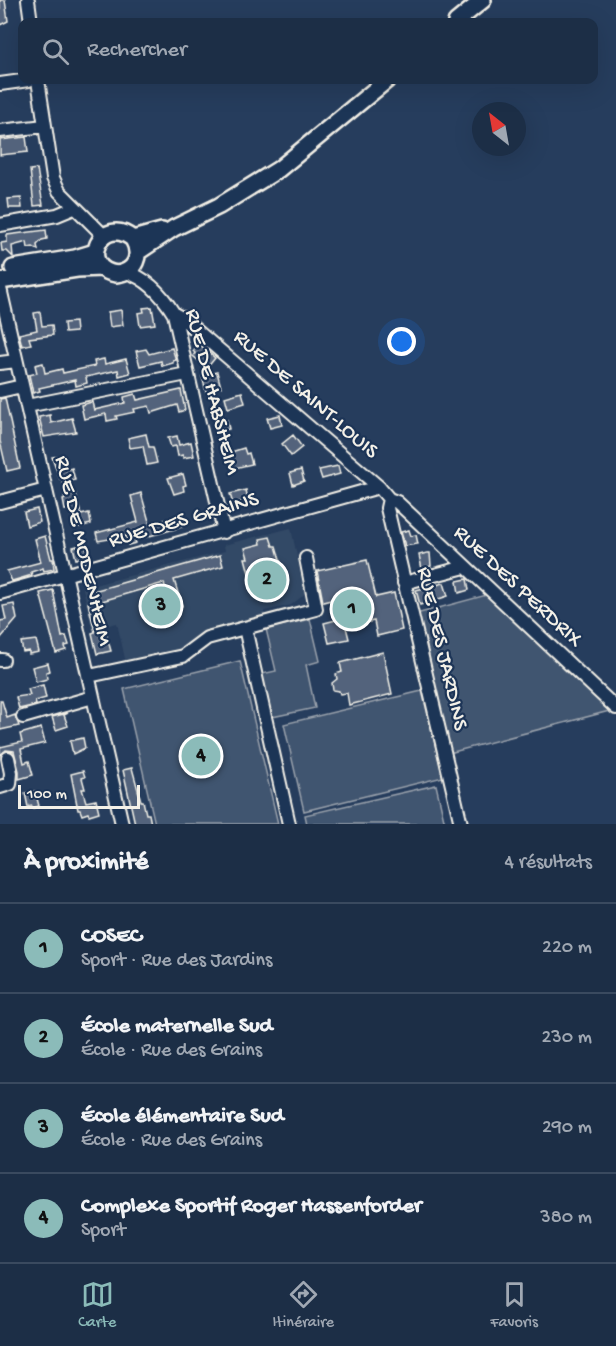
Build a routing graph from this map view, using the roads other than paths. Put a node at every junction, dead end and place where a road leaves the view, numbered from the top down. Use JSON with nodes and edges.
{"nodes":[{"id":1,"x":28,"y":0,"type":"edge"},
{"id":2,"x":483,"y":0,"type":"edge"},
{"id":3,"x":30,"y":18,"type":"edge"},
{"id":4,"x":461,"y":18,"type":"edge"},
{"id":5,"x":18,"y":82,"type":"edge"},
{"id":6,"x":0,"y":84,"type":"edge"},
{"id":7,"x":39,"y":84,"type":"edge"},
{"id":8,"x":382,"y":84,"type":"edge"},
{"id":9,"x":45,"y":126,"type":"junction"},
{"id":10,"x":0,"y":131,"type":"edge"},
{"id":11,"x":74,"y":208,"type":"junction"},
{"id":12,"x":0,"y":225,"type":"edge"},
{"id":13,"x":104,"y":236,"type":"junction"},
{"id":14,"x":95,"y":252,"type":"junction"},
{"id":15,"x":134,"y":260,"type":"junction"},
{"id":16,"x":102,"y":268,"type":"junction"},
{"id":17,"x":0,"y":270,"type":"edge"},
{"id":18,"x":0,"y":281,"type":"edge"},
{"id":19,"x":0,"y":288,"type":"edge"},
{"id":20,"x":174,"y":314,"type":"junction"},
{"id":21,"x":16,"y":361,"type":"junction"},
{"id":22,"x":0,"y":363,"type":"edge"},
{"id":23,"x":187,"y":374,"type":"junction"},
{"id":24,"x":22,"y":386,"type":"junction"},
{"id":25,"x":0,"y":391,"type":"edge"},
{"id":26,"x":27,"y":406,"type":"junction"},
{"id":27,"x":379,"y":487,"type":"junction"},
{"id":28,"x":46,"y":490,"type":"junction"},
{"id":29,"x":389,"y":499,"type":"junction"},
{"id":30,"x":0,"y":502,"type":"edge"},
{"id":31,"x":224,"y":532,"type":"junction"},
{"id":32,"x":306,"y":558,"type":"dead end"},
{"id":33,"x":465,"y":567,"type":"junction"},
{"id":34,"x":66,"y":575,"type":"junction"},
{"id":35,"x":404,"y":583,"type":"junction"},
{"id":36,"x":0,"y":593,"type":"edge"},
{"id":37,"x":245,"y":628,"type":"junction"},
{"id":38,"x":89,"y":676,"type":"junction"},
{"id":39,"x":93,"y":697,"type":"junction"},
{"id":40,"x":616,"y":708,"type":"edge"},
{"id":41,"x":22,"y":717,"type":"dead end"},
{"id":42,"x":8,"y":758,"type":"dead end"},
{"id":43,"x":0,"y":787,"type":"edge"},
{"id":44,"x":122,"y":824,"type":"edge"},
{"id":45,"x":289,"y":824,"type":"edge"},
{"id":46,"x":461,"y":824,"type":"edge"}],
"edges":[{"from":1,"to":3,"type":"street"},
{"from":2,"to":4,"type":"main road"},
{"from":5,"to":6,"type":"street"},
{"from":7,"to":9,"type":"street"},
{"from":8,"to":15,"type":"main road"},
{"from":9,"to":10,"type":"street"},
{"from":9,"to":11,"type":"street"},
{"from":11,"to":12,"type":"street"},
{"from":11,"to":13,"type":"street"},
{"from":13,"to":14,"type":"main road"},
{"from":13,"to":15,"type":"main road"},
{"from":14,"to":16,"type":"main road"},
{"from":14,"to":17,"type":"main road"},
{"from":15,"to":16,"type":"main road"},
{"from":15,"to":20,"type":"street","name":"RUE DE HABSHEIM"},
{"from":16,"to":18,"type":"main road"},
{"from":19,"to":21,"type":"street","name":"RUE DE MODENHEIM"},
{"from":20,"to":23,"type":"street","name":"RUE DE HABSHEIM"},
{"from":20,"to":27,"type":"street","name":"RUE DE SAINT-LOUIS"},
{"from":21,"to":22,"type":"street"},
{"from":21,"to":24,"type":"street","name":"RUE DE MODENHEIM"},
{"from":23,"to":26,"type":"street"},
{"from":23,"to":31,"type":"street","name":"RUE DE HABSHEIM"},
{"from":24,"to":25,"type":"street"},
{"from":24,"to":26,"type":"street","name":"RUE DE MODENHEIM"},
{"from":26,"to":28,"type":"street","name":"RUE DE MODENHEIM"},
{"from":27,"to":29,"type":"street"},
{"from":27,"to":31,"type":"street","name":"RUE DES GRAINS"},
{"from":28,"to":30,"type":"street"},
{"from":28,"to":34,"type":"street","name":"RUE DE MODENHEIM"},
{"from":29,"to":33,"type":"street","name":"RUE DES PERDRIX"},
{"from":29,"to":35,"type":"street","name":"RUE DES JARDINS"},
{"from":31,"to":34,"type":"street","name":"RUE DES GRAINS"},
{"from":32,"to":37,"type":"street"},
{"from":33,"to":35,"type":"street"},
{"from":33,"to":40,"type":"street","name":"RUE DES PERDRIX"},
{"from":34,"to":36,"type":"street","name":"RUE DES GRAINS"},
{"from":34,"to":38,"type":"street","name":"RUE DE MODENHEIM"},
{"from":35,"to":46,"type":"street","name":"RUE DES JARDINS"},
{"from":37,"to":38,"type":"street"},
{"from":37,"to":45,"type":"street"},
{"from":38,"to":39,"type":"street","name":"RUE DE MODENHEIM"},
{"from":39,"to":41,"type":"street"},
{"from":39,"to":44,"type":"street","name":"RUE DE MODENHEIM"},
{"from":42,"to":43,"type":"street"}]}
